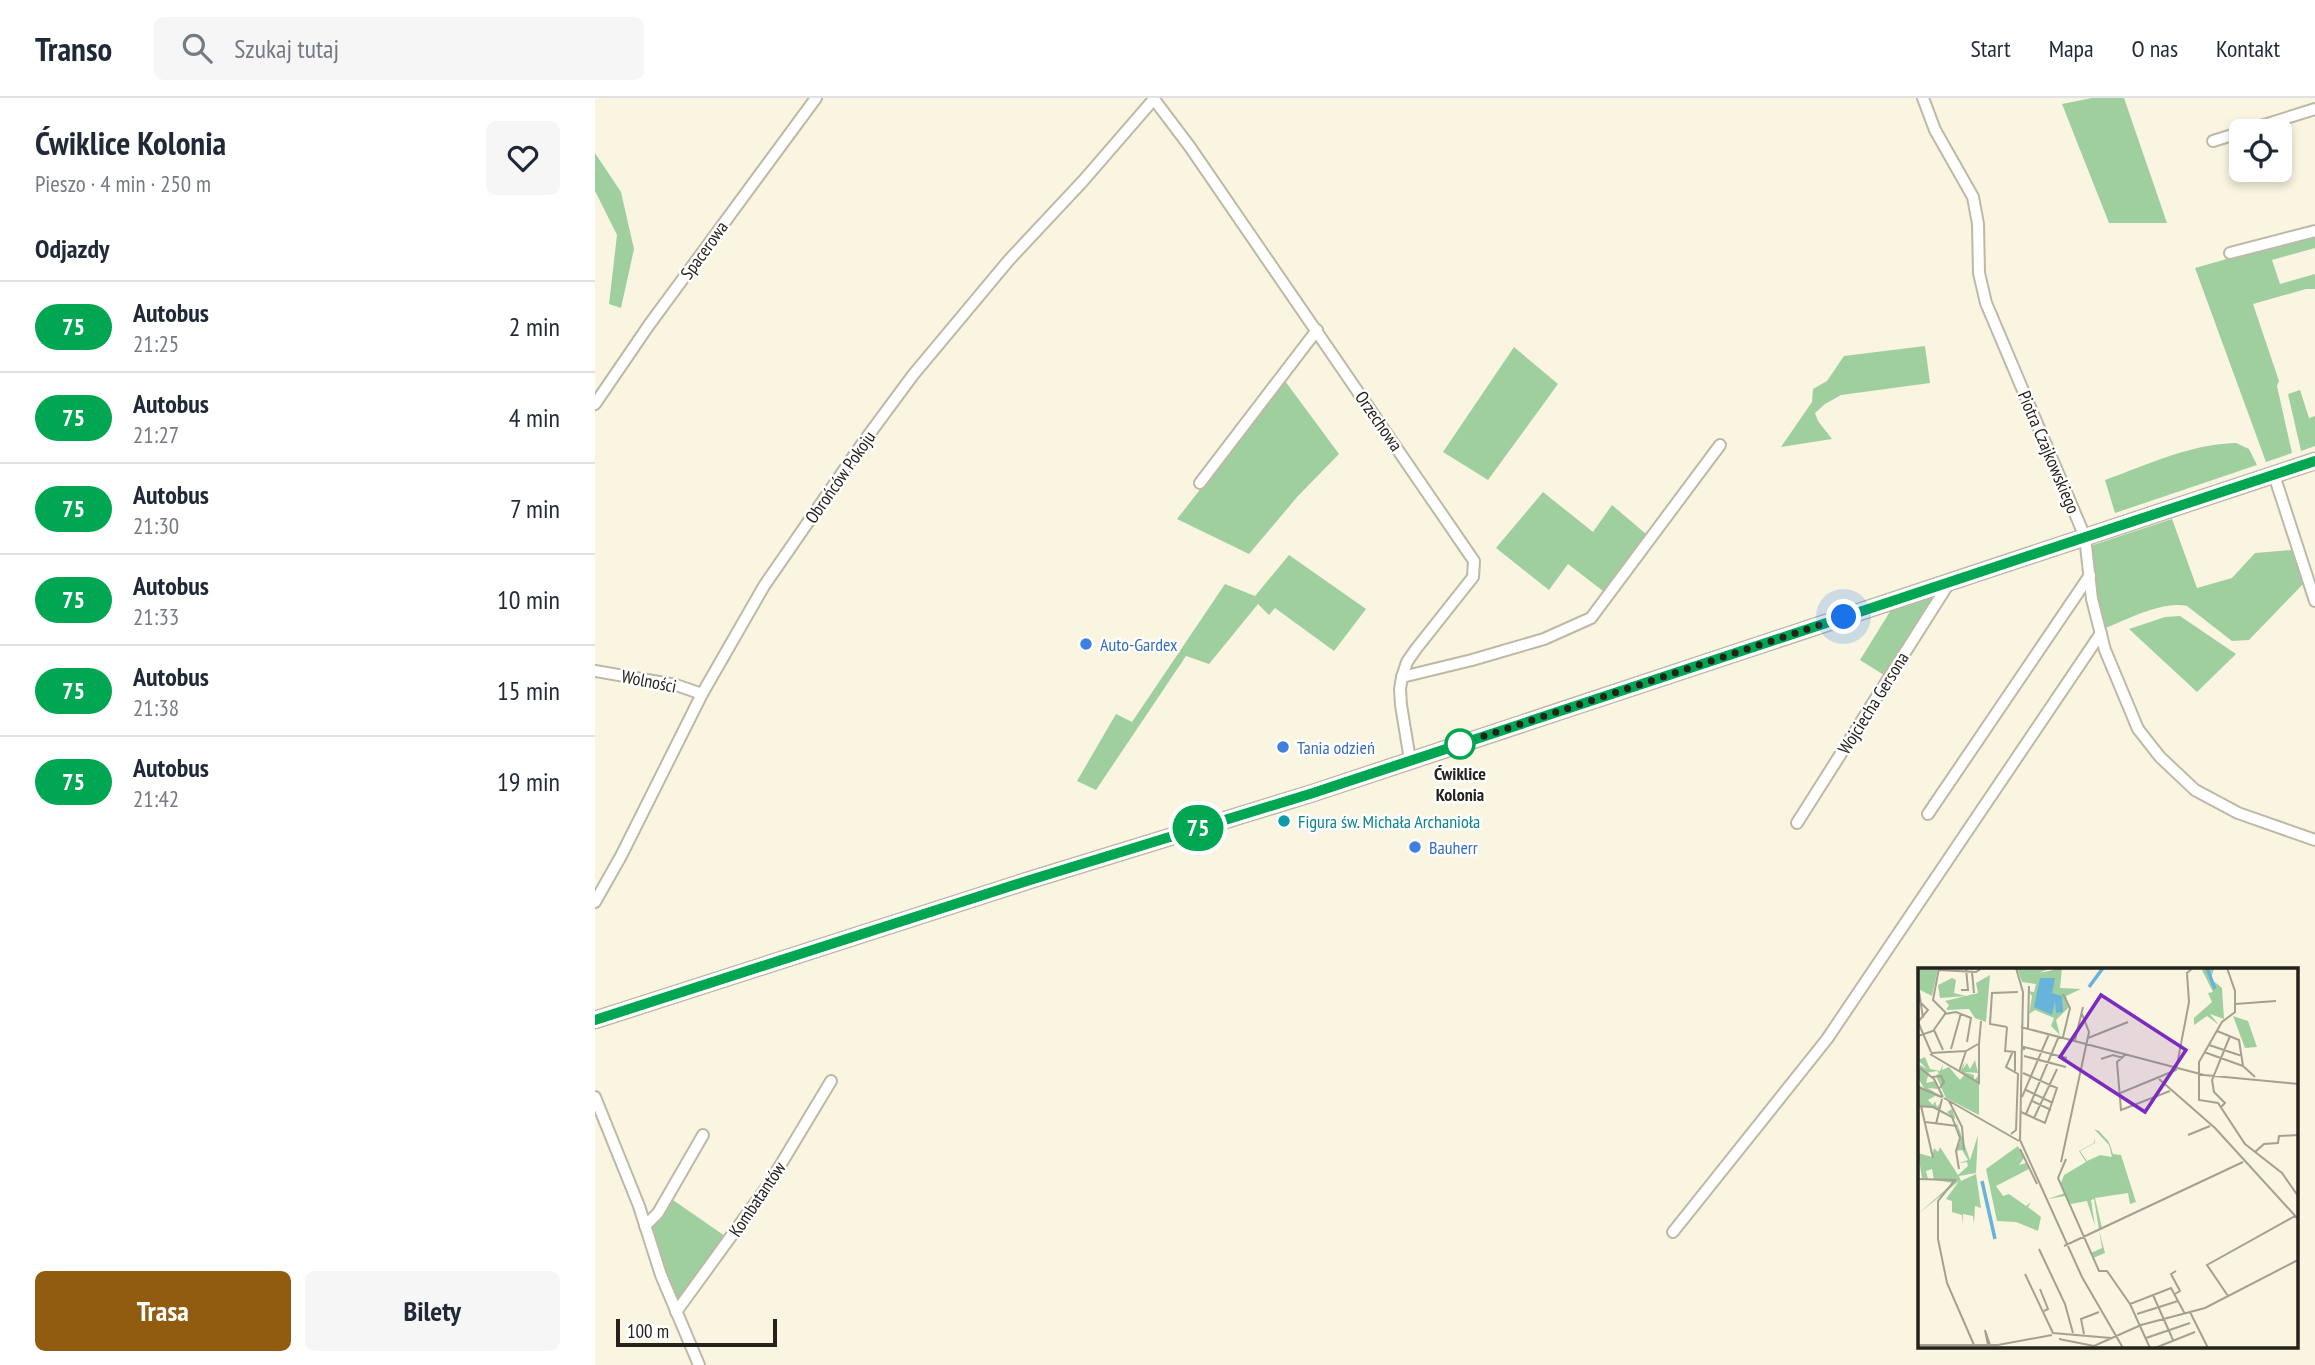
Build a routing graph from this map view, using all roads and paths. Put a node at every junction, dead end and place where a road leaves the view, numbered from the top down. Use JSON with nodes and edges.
{"nodes":[{"id":1,"x":816,"y":98,"type":"edge"},
{"id":2,"x":1153,"y":98,"type":"edge"},
{"id":3,"x":1923,"y":98,"type":"edge"},
{"id":4,"x":2315,"y":109,"type":"edge"},
{"id":5,"x":2284,"y":119,"type":"edge"},
{"id":6,"x":2229,"y":136,"type":"edge"},
{"id":7,"x":2213,"y":141,"type":"dead end"},
{"id":8,"x":2315,"y":231,"type":"edge"},
{"id":9,"x":2230,"y":253,"type":"dead end"},
{"id":10,"x":1317,"y":330,"type":"junction"},
{"id":11,"x":595,"y":404,"type":"edge"},
{"id":12,"x":1720,"y":445,"type":"dead end"},
{"id":13,"x":2315,"y":461,"type":"edge"},
{"id":14,"x":2274,"y":475,"type":"junction"},
{"id":15,"x":1200,"y":483,"type":"dead end"},
{"id":16,"x":2085,"y":537,"type":"junction"},
{"id":17,"x":2089,"y":575,"type":"junction"},
{"id":18,"x":1949,"y":582,"type":"junction"},
{"id":19,"x":2315,"y":601,"type":"edge"},
{"id":20,"x":2101,"y":633,"type":"junction"},
{"id":21,"x":595,"y":671,"type":"edge"},
{"id":22,"x":1402,"y":677,"type":"junction"},
{"id":23,"x":702,"y":694,"type":"junction"},
{"id":24,"x":1410,"y":760,"type":"junction"},
{"id":25,"x":1928,"y":814,"type":"dead end"},
{"id":26,"x":1797,"y":823,"type":"dead end"},
{"id":27,"x":2315,"y":840,"type":"edge"},
{"id":28,"x":595,"y":902,"type":"edge"},
{"id":29,"x":595,"y":1020,"type":"edge"},
{"id":30,"x":831,"y":1081,"type":"dead end"},
{"id":31,"x":595,"y":1097,"type":"edge"},
{"id":32,"x":703,"y":1135,"type":"dead end"},
{"id":33,"x":645,"y":1226,"type":"junction"},
{"id":34,"x":1673,"y":1232,"type":"dead end"},
{"id":35,"x":676,"y":1312,"type":"junction"},
{"id":36,"x":699,"y":1365,"type":"edge"}],
"edges":[{"from":1,"to":11,"type":"street","name":"Spacerowa"},
{"from":2,"to":10,"type":"street","name":"Orzechowa"},
{"from":2,"to":23,"type":"street","name":"Obrońców Pokoju"},
{"from":3,"to":16,"type":"street","name":"Piotra Czajkowskiego"},
{"from":4,"to":5,"type":"street"},
{"from":6,"to":7,"type":"street"},
{"from":8,"to":9,"type":"street"},
{"from":10,"to":15,"type":"street"},
{"from":10,"to":22,"type":"street","name":"Orzechowa"},
{"from":12,"to":22,"type":"street"},
{"from":13,"to":14,"type":"main road"},
{"from":14,"to":16,"type":"main road"},
{"from":14,"to":19,"type":"street"},
{"from":16,"to":17,"type":"street","name":"Piotra Czajkowskiego"},
{"from":16,"to":18,"type":"main road"},
{"from":17,"to":20,"type":"street","name":"Piotra Czajkowskiego"},
{"from":17,"to":25,"type":"street"},
{"from":18,"to":24,"type":"main road"},
{"from":18,"to":26,"type":"street","name":"Wojciecha Gersona"},
{"from":20,"to":27,"type":"street","name":"Piotra Czajkowskiego"},
{"from":20,"to":34,"type":"street"},
{"from":21,"to":23,"type":"street","name":"Wolności"},
{"from":22,"to":24,"type":"street","name":"Orzechowa"},
{"from":23,"to":28,"type":"street","name":"Obrońców Pokoju"},
{"from":24,"to":29,"type":"main road"},
{"from":30,"to":35,"type":"street","name":"Kombatantów"},
{"from":31,"to":33,"type":"street"},
{"from":32,"to":33,"type":"street"},
{"from":33,"to":35,"type":"street"},
{"from":35,"to":36,"type":"street"}]}
